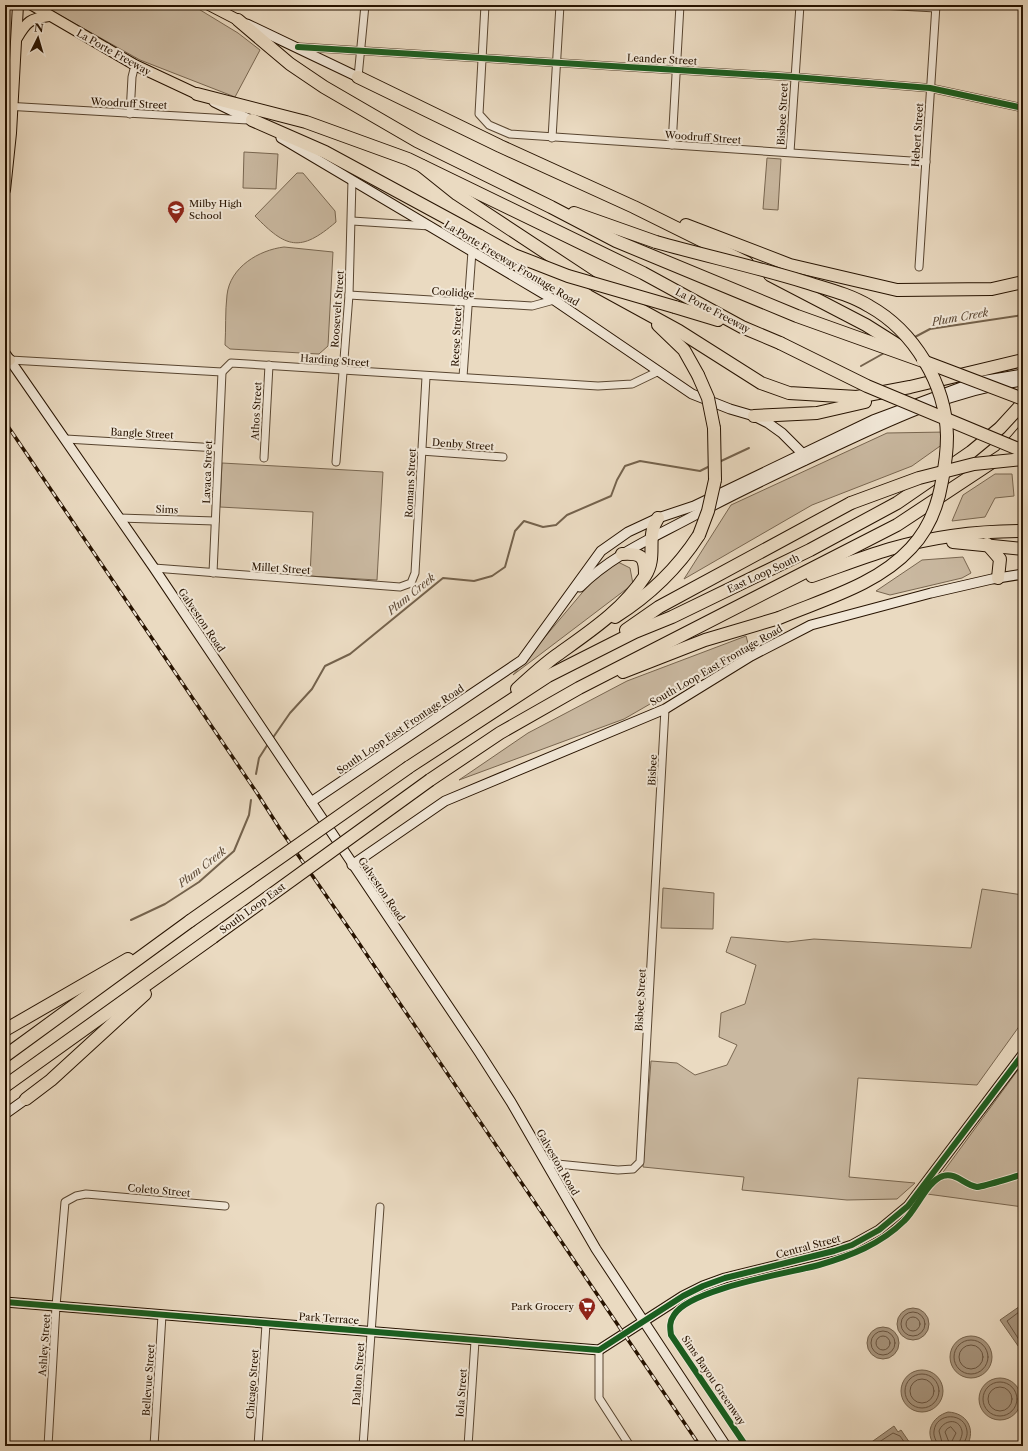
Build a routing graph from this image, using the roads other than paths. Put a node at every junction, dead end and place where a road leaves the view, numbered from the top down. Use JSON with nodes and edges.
{"nodes":[{"id":1,"x":18,"y":5,"type":"edge"},
{"id":2,"x":32,"y":5,"type":"edge"},
{"id":3,"x":40,"y":5,"type":"edge"},
{"id":4,"x":209,"y":5,"type":"edge"},
{"id":5,"x":365,"y":5,"type":"edge"},
{"id":6,"x":485,"y":5,"type":"edge"},
{"id":7,"x":560,"y":5,"type":"edge"},
{"id":8,"x":680,"y":5,"type":"edge"},
{"id":9,"x":800,"y":5,"type":"edge"},
{"id":10,"x":880,"y":5,"type":"edge"},
{"id":11,"x":936,"y":6,"type":"edge"},
{"id":12,"x":49,"y":16,"type":"junction"},
{"id":13,"x":238,"y":20,"type":"junction"},
{"id":14,"x":16,"y":39,"type":"junction"},
{"id":15,"x":298,"y":47,"type":"junction"},
{"id":16,"x":361,"y":51,"type":"junction"},
{"id":17,"x":480,"y":58,"type":"junction"},
{"id":18,"x":556,"y":63,"type":"junction"},
{"id":19,"x":135,"y":65,"type":"junction"},
{"id":20,"x":676,"y":70,"type":"junction"},
{"id":21,"x":358,"y":77,"type":"junction"},
{"id":22,"x":794,"y":77,"type":"junction"},
{"id":23,"x":930,"y":88,"type":"junction"},
{"id":24,"x":197,"y":94,"type":"junction"},
{"id":25,"x":9,"y":106,"type":"edge"},
{"id":26,"x":1023,"y":108,"type":"edge"},
{"id":27,"x":130,"y":114,"type":"junction"},
{"id":28,"x":252,"y":120,"type":"junction"},
{"id":29,"x":552,"y":138,"type":"junction"},
{"id":30,"x":672,"y":145,"type":"junction"},
{"id":31,"x":790,"y":152,"type":"junction"},
{"id":32,"x":6,"y":160,"type":"edge"},
{"id":33,"x":926,"y":162,"type":"junction"},
{"id":34,"x":422,"y":166,"type":"junction"},
{"id":35,"x":352,"y":180,"type":"junction"},
{"id":36,"x":5,"y":190,"type":"edge"},
{"id":37,"x":551,"y":207,"type":"junction"},
{"id":38,"x":634,"y":207,"type":"junction"},
{"id":39,"x":352,"y":221,"type":"junction"},
{"id":40,"x":430,"y":226,"type":"junction"},
{"id":41,"x":472,"y":251,"type":"junction"},
{"id":42,"x":919,"y":267,"type":"dead end"},
{"id":43,"x":1023,"y":282,"type":"edge"},
{"id":44,"x":349,"y":295,"type":"junction"},
{"id":45,"x":554,"y":300,"type":"junction"},
{"id":46,"x":468,"y":303,"type":"junction"},
{"id":47,"x":633,"y":306,"type":"junction"},
{"id":48,"x":742,"y":327,"type":"junction"},
{"id":49,"x":7,"y":358,"type":"edge"},
{"id":50,"x":923,"y":361,"type":"junction"},
{"id":51,"x":1018,"y":362,"type":"edge"},
{"id":52,"x":269,"y":366,"type":"junction"},
{"id":53,"x":343,"y":370,"type":"junction"},
{"id":54,"x":659,"y":371,"type":"junction"},
{"id":55,"x":222,"y":372,"type":"junction"},
{"id":56,"x":1023,"y":374,"type":"edge"},
{"id":57,"x":426,"y":377,"type":"junction"},
{"id":58,"x":463,"y":377,"type":"junction"},
{"id":59,"x":1009,"y":379,"type":"junction"},
{"id":60,"x":1023,"y":381,"type":"edge"},
{"id":61,"x":910,"y":387,"type":"junction"},
{"id":62,"x":1023,"y":399,"type":"edge"},
{"id":63,"x":1023,"y":403,"type":"edge"},
{"id":64,"x":754,"y":416,"type":"junction"},
{"id":65,"x":1023,"y":432,"type":"edge"},
{"id":66,"x":782,"y":433,"type":"junction"},
{"id":67,"x":66,"y":439,"type":"junction"},
{"id":68,"x":1023,"y":442,"type":"edge"},
{"id":69,"x":218,"y":448,"type":"junction"},
{"id":70,"x":421,"y":451,"type":"junction"},
{"id":71,"x":1023,"y":452,"type":"edge"},
{"id":72,"x":1003,"y":455,"type":"junction"},
{"id":73,"x":503,"y":457,"type":"dead end"},
{"id":74,"x":803,"y":457,"type":"junction"},
{"id":75,"x":264,"y":458,"type":"dead end"},
{"id":76,"x":1023,"y":459,"type":"edge"},
{"id":77,"x":336,"y":462,"type":"dead end"},
{"id":78,"x":767,"y":470,"type":"junction"},
{"id":79,"x":119,"y":518,"type":"junction"},
{"id":80,"x":658,"y":518,"type":"junction"},
{"id":81,"x":215,"y":521,"type":"junction"},
{"id":82,"x":1023,"y":532,"type":"edge"},
{"id":83,"x":651,"y":538,"type":"junction"},
{"id":84,"x":926,"y":540,"type":"junction"},
{"id":85,"x":987,"y":544,"type":"junction"},
{"id":86,"x":1023,"y":549,"type":"edge"},
{"id":87,"x":622,"y":554,"type":"junction"},
{"id":88,"x":154,"y":568,"type":"junction"},
{"id":89,"x":213,"y":573,"type":"junction"},
{"id":90,"x":1023,"y":574,"type":"edge"},
{"id":91,"x":644,"y":576,"type":"junction"},
{"id":92,"x":998,"y":578,"type":"junction"},
{"id":93,"x":406,"y":585,"type":"joint"},
{"id":94,"x":771,"y":590,"type":"junction"},
{"id":95,"x":565,"y":602,"type":"junction"},
{"id":96,"x":591,"y":632,"type":"junction"},
{"id":97,"x":598,"y":650,"type":"junction"},
{"id":98,"x":579,"y":688,"type":"junction"},
{"id":99,"x":665,"y":709,"type":"junction"},
{"id":100,"x":486,"y":716,"type":"junction"},
{"id":101,"x":500,"y":733,"type":"joint"},
{"id":102,"x":311,"y":802,"type":"junction"},
{"id":103,"x":659,"y":833,"type":"joint"},
{"id":104,"x":352,"y":865,"type":"junction"},
{"id":105,"x":130,"y":961,"type":"junction"},
{"id":106,"x":148,"y":986,"type":"junction"},
{"id":107,"x":5,"y":1030,"type":"edge"},
{"id":108,"x":1023,"y":1054,"type":"edge"},
{"id":109,"x":5,"y":1056,"type":"edge"},
{"id":110,"x":5,"y":1086,"type":"edge"},
{"id":111,"x":26,"y":1099,"type":"joint"},
{"id":112,"x":5,"y":1114,"type":"edge"},
{"id":113,"x":547,"y":1163,"type":"junction"},
{"id":114,"x":91,"y":1194,"type":"joint"},
{"id":115,"x":225,"y":1206,"type":"dead end"},
{"id":116,"x":380,"y":1207,"type":"dead end"},
{"id":117,"x":5,"y":1302,"type":"edge"},
{"id":118,"x":56,"y":1306,"type":"junction"},
{"id":119,"x":162,"y":1315,"type":"junction"},
{"id":120,"x":643,"y":1322,"type":"junction"},
{"id":121,"x":266,"y":1324,"type":"junction"},
{"id":122,"x":372,"y":1331,"type":"junction"},
{"id":123,"x":475,"y":1341,"type":"junction"},
{"id":124,"x":599,"y":1350,"type":"junction"},
{"id":125,"x":48,"y":1446,"type":"edge"},
{"id":126,"x":154,"y":1446,"type":"edge"},
{"id":127,"x":258,"y":1446,"type":"edge"},
{"id":128,"x":363,"y":1446,"type":"edge"},
{"id":129,"x":468,"y":1446,"type":"edge"},
{"id":130,"x":630,"y":1446,"type":"edge"},
{"id":131,"x":726,"y":1446,"type":"edge"}],
"edges":[{"from":1,"to":14,"type":"main road"},
{"from":2,"to":12,"type":"main road","name":"La Porte Freeway"},
{"from":3,"to":12,"type":"main road"},
{"from":4,"to":13,"type":"main road"},
{"from":5,"to":16,"type":"street"},
{"from":6,"to":17,"type":"street"},
{"from":7,"to":18,"type":"street"},
{"from":8,"to":20,"type":"street"},
{"from":9,"to":22,"type":"street","name":"Bisbee Street"},
{"from":10,"to":11,"type":"street"},
{"from":11,"to":23,"type":"street","name":"Hebert Street"},
{"from":12,"to":14,"type":"main road"},
{"from":12,"to":19,"type":"main road","name":"La Porte Freeway"},
{"from":13,"to":15,"type":"main road"},
{"from":13,"to":37,"type":"highway"},
{"from":14,"to":25,"type":"main road"},
{"from":15,"to":16,"type":"street","name":"Leander Street"},
{"from":15,"to":21,"type":"main road"},
{"from":16,"to":17,"type":"street","name":"Leander Street"},
{"from":16,"to":21,"type":"street"},
{"from":17,"to":18,"type":"street","name":"Leander Street"},
{"from":17,"to":29,"type":"street","name":"Woodruff Street"},
{"from":18,"to":20,"type":"street","name":"Leander Street"},
{"from":18,"to":29,"type":"street"},
{"from":19,"to":24,"type":"main road","name":"La Porte Freeway"},
{"from":19,"to":27,"type":"street"},
{"from":20,"to":22,"type":"street","name":"Leander Street"},
{"from":20,"to":30,"type":"street"},
{"from":21,"to":38,"type":"highway"},
{"from":22,"to":23,"type":"street","name":"Leander Street"},
{"from":22,"to":31,"type":"street","name":"Bisbee Street"},
{"from":23,"to":26,"type":"street","name":"Leander Street"},
{"from":23,"to":33,"type":"street","name":"Hebert Street"},
{"from":24,"to":28,"type":"main road","name":"La Porte Freeway Frontage Road"},
{"from":24,"to":34,"type":"highway","name":"La Porte Freeway"},
{"from":25,"to":27,"type":"street","name":"Woodruff Street"},
{"from":25,"to":32,"type":"main road"},
{"from":27,"to":28,"type":"street","name":"Woodruff Street"},
{"from":28,"to":35,"type":"main road","name":"La Porte Freeway Frontage Road"},
{"from":28,"to":48,"type":"highway","bridge":true},
{"from":29,"to":30,"type":"street","name":"Woodruff Street"},
{"from":30,"to":31,"type":"street","name":"Woodruff Street"},
{"from":31,"to":33,"type":"street","name":"Woodruff Street"},
{"from":32,"to":36,"type":"main road"},
{"from":33,"to":42,"type":"street","name":"Hebert Street"},
{"from":34,"to":47,"type":"highway"},
{"from":34,"to":48,"type":"highway","name":"La Porte Freeway"},
{"from":35,"to":39,"type":"street","name":"Roosevelt Street"},
{"from":35,"to":40,"type":"main road","name":"La Porte Freeway Frontage Road"},
{"from":37,"to":50,"type":"highway"},
{"from":37,"to":98,"type":"highway","bridge":true},
{"from":38,"to":43,"type":"highway"},
{"from":38,"to":50,"type":"highway"},
{"from":39,"to":40,"type":"street"},
{"from":39,"to":44,"type":"street","name":"Roosevelt Street"},
{"from":40,"to":41,"type":"main road","name":"La Porte Freeway Frontage Road"},
{"from":41,"to":45,"type":"main road","name":"La Porte Freeway Frontage Road"},
{"from":41,"to":46,"type":"street","name":"Reese Street"},
{"from":44,"to":46,"type":"street","name":"Coolidge"},
{"from":44,"to":53,"type":"street","name":"Roosevelt Street"},
{"from":45,"to":46,"type":"street","name":"Coolidge"},
{"from":45,"to":54,"type":"main road","name":"La Porte Freeway Frontage Road"},
{"from":46,"to":58,"type":"street","name":"Reese Street"},
{"from":47,"to":61,"type":"highway"},
{"from":47,"to":96,"type":"highway","bridge":true},
{"from":48,"to":71,"type":"highway","name":"La Porte Freeway","bridge":true},
{"from":49,"to":55,"type":"street"},
{"from":49,"to":67,"type":"main road","name":"Galveston Road"},
{"from":50,"to":62,"type":"highway","bridge":true},
{"from":51,"to":61,"type":"highway"},
{"from":52,"to":53,"type":"street","name":"Harding Street"},
{"from":52,"to":55,"type":"street","name":"Harding Street"},
{"from":52,"to":75,"type":"street","name":"Athos Street"},
{"from":53,"to":57,"type":"street","name":"Harding Street"},
{"from":53,"to":77,"type":"street","name":"Roosevelt Street"},
{"from":54,"to":58,"type":"street","name":"Harding Street"},
{"from":54,"to":64,"type":"main road","name":"La Porte Freeway Frontage Road"},
{"from":55,"to":69,"type":"street","name":"Lavaca Street"},
{"from":56,"to":59,"type":"main road","name":"South Loop East Frontage Road"},
{"from":57,"to":58,"type":"street","name":"Harding Street"},
{"from":57,"to":70,"type":"street","name":"Romans Street"},
{"from":59,"to":60,"type":"main road","name":"South Loop East Frontage Road"},
{"from":59,"to":74,"type":"main road","name":"South Loop East Frontage Road"},
{"from":61,"to":64,"type":"highway"},
{"from":63,"to":97,"type":"highway","name":"East Loop South"},
{"from":64,"to":66,"type":"main road","name":"La Porte Freeway Frontage Road"},
{"from":65,"to":72,"type":"highway","name":"East Loop South"},
{"from":66,"to":74,"type":"main road","name":"La Porte Freeway Frontage Road"},
{"from":66,"to":78,"type":"main road"},
{"from":67,"to":69,"type":"street","name":"Bangle Street"},
{"from":67,"to":79,"type":"main road","name":"Galveston Road"},
{"from":68,"to":72,"type":"highway"},
{"from":69,"to":81,"type":"street","name":"Lavaca Street"},
{"from":70,"to":73,"type":"street","name":"Denby Street"},
{"from":70,"to":93,"type":"street","name":"Romans Street"},
{"from":72,"to":94,"type":"highway","name":"East Loop South"},
{"from":74,"to":78,"type":"main road","name":"South Loop East Frontage Road"},
{"from":74,"to":83,"type":"main road","name":"South Loop East Frontage Road"},
{"from":76,"to":97,"type":"highway","bridge":true},
{"from":78,"to":80,"type":"main road","name":"South Loop East Frontage Road"},
{"from":79,"to":81,"type":"street","name":"Sims"},
{"from":79,"to":88,"type":"main road","name":"Galveston Road"},
{"from":80,"to":83,"type":"highway"},
{"from":80,"to":95,"type":"main road","name":"South Loop East Frontage Road"},
{"from":81,"to":89,"type":"street","name":"Lavaca Street"},
{"from":82,"to":84,"type":"highway"},
{"from":83,"to":87,"type":"main road","name":"South Loop East Frontage Road"},
{"from":83,"to":91,"type":"highway"},
{"from":84,"to":85,"type":"highway"},
{"from":84,"to":94,"type":"highway"},
{"from":85,"to":86,"type":"highway"},
{"from":85,"to":92,"type":"highway"},
{"from":87,"to":91,"type":"highway"},
{"from":87,"to":95,"type":"main road","name":"South Loop East Frontage Road"},
{"from":88,"to":89,"type":"street","name":"Millet Street"},
{"from":88,"to":102,"type":"main road","name":"Galveston Road"},
{"from":89,"to":93,"type":"street","name":"Millet Street"},
{"from":90,"to":92,"type":"main road","name":"South Loop East Frontage Road"},
{"from":91,"to":96,"type":"highway"},
{"from":92,"to":99,"type":"main road","name":"South Loop East Frontage Road"},
{"from":94,"to":98,"type":"highway","name":"East Loop South"},
{"from":95,"to":102,"type":"main road","name":"South Loop East Frontage Road"},
{"from":96,"to":100,"type":"highway"},
{"from":97,"to":100,"type":"highway","name":"East Loop South"},
{"from":98,"to":101,"type":"highway","name":"East Loop South"},
{"from":99,"to":103,"type":"street","name":"Bisbee"},
{"from":99,"to":104,"type":"main road","name":"South Loop East Frontage Road"},
{"from":100,"to":105,"type":"highway","bridge":true},
{"from":101,"to":106,"type":"highway","name":"South Loop East","bridge":true},
{"from":102,"to":104,"type":"main road","name":"Galveston Road"},
{"from":103,"to":113,"type":"street","name":"Bisbee Street"},
{"from":104,"to":113,"type":"main road","name":"Galveston Road"},
{"from":105,"to":107,"type":"highway"},
{"from":105,"to":109,"type":"highway"},
{"from":106,"to":110,"type":"highway","name":"South Loop East"},
{"from":106,"to":111,"type":"highway"},
{"from":108,"to":120,"type":"main road","name":"Central Street"},
{"from":111,"to":112,"type":"main road"},
{"from":113,"to":120,"type":"main road","name":"Galveston Road"},
{"from":114,"to":115,"type":"street","name":"Coleto Street"},
{"from":114,"to":118,"type":"street","name":"Ashley Street"},
{"from":116,"to":122,"type":"street","name":"Dalton Street"},
{"from":117,"to":118,"type":"main road","name":"Park Terrace"},
{"from":118,"to":119,"type":"main road","name":"Park Terrace"},
{"from":118,"to":125,"type":"street","name":"Ashley Street"},
{"from":119,"to":121,"type":"main road","name":"Park Terrace"},
{"from":119,"to":126,"type":"street","name":"Bellevue Street"},
{"from":120,"to":124,"type":"main road"},
{"from":120,"to":131,"type":"main road","name":"Galveston Road"},
{"from":121,"to":122,"type":"main road","name":"Park Terrace"},
{"from":121,"to":127,"type":"street","name":"Chicago Street"},
{"from":122,"to":123,"type":"main road","name":"Park Terrace"},
{"from":122,"to":128,"type":"street","name":"Dalton Street"},
{"from":123,"to":124,"type":"main road","name":"Park Terrace"},
{"from":123,"to":129,"type":"street","name":"Iola Street"},
{"from":124,"to":130,"type":"street"}]}
